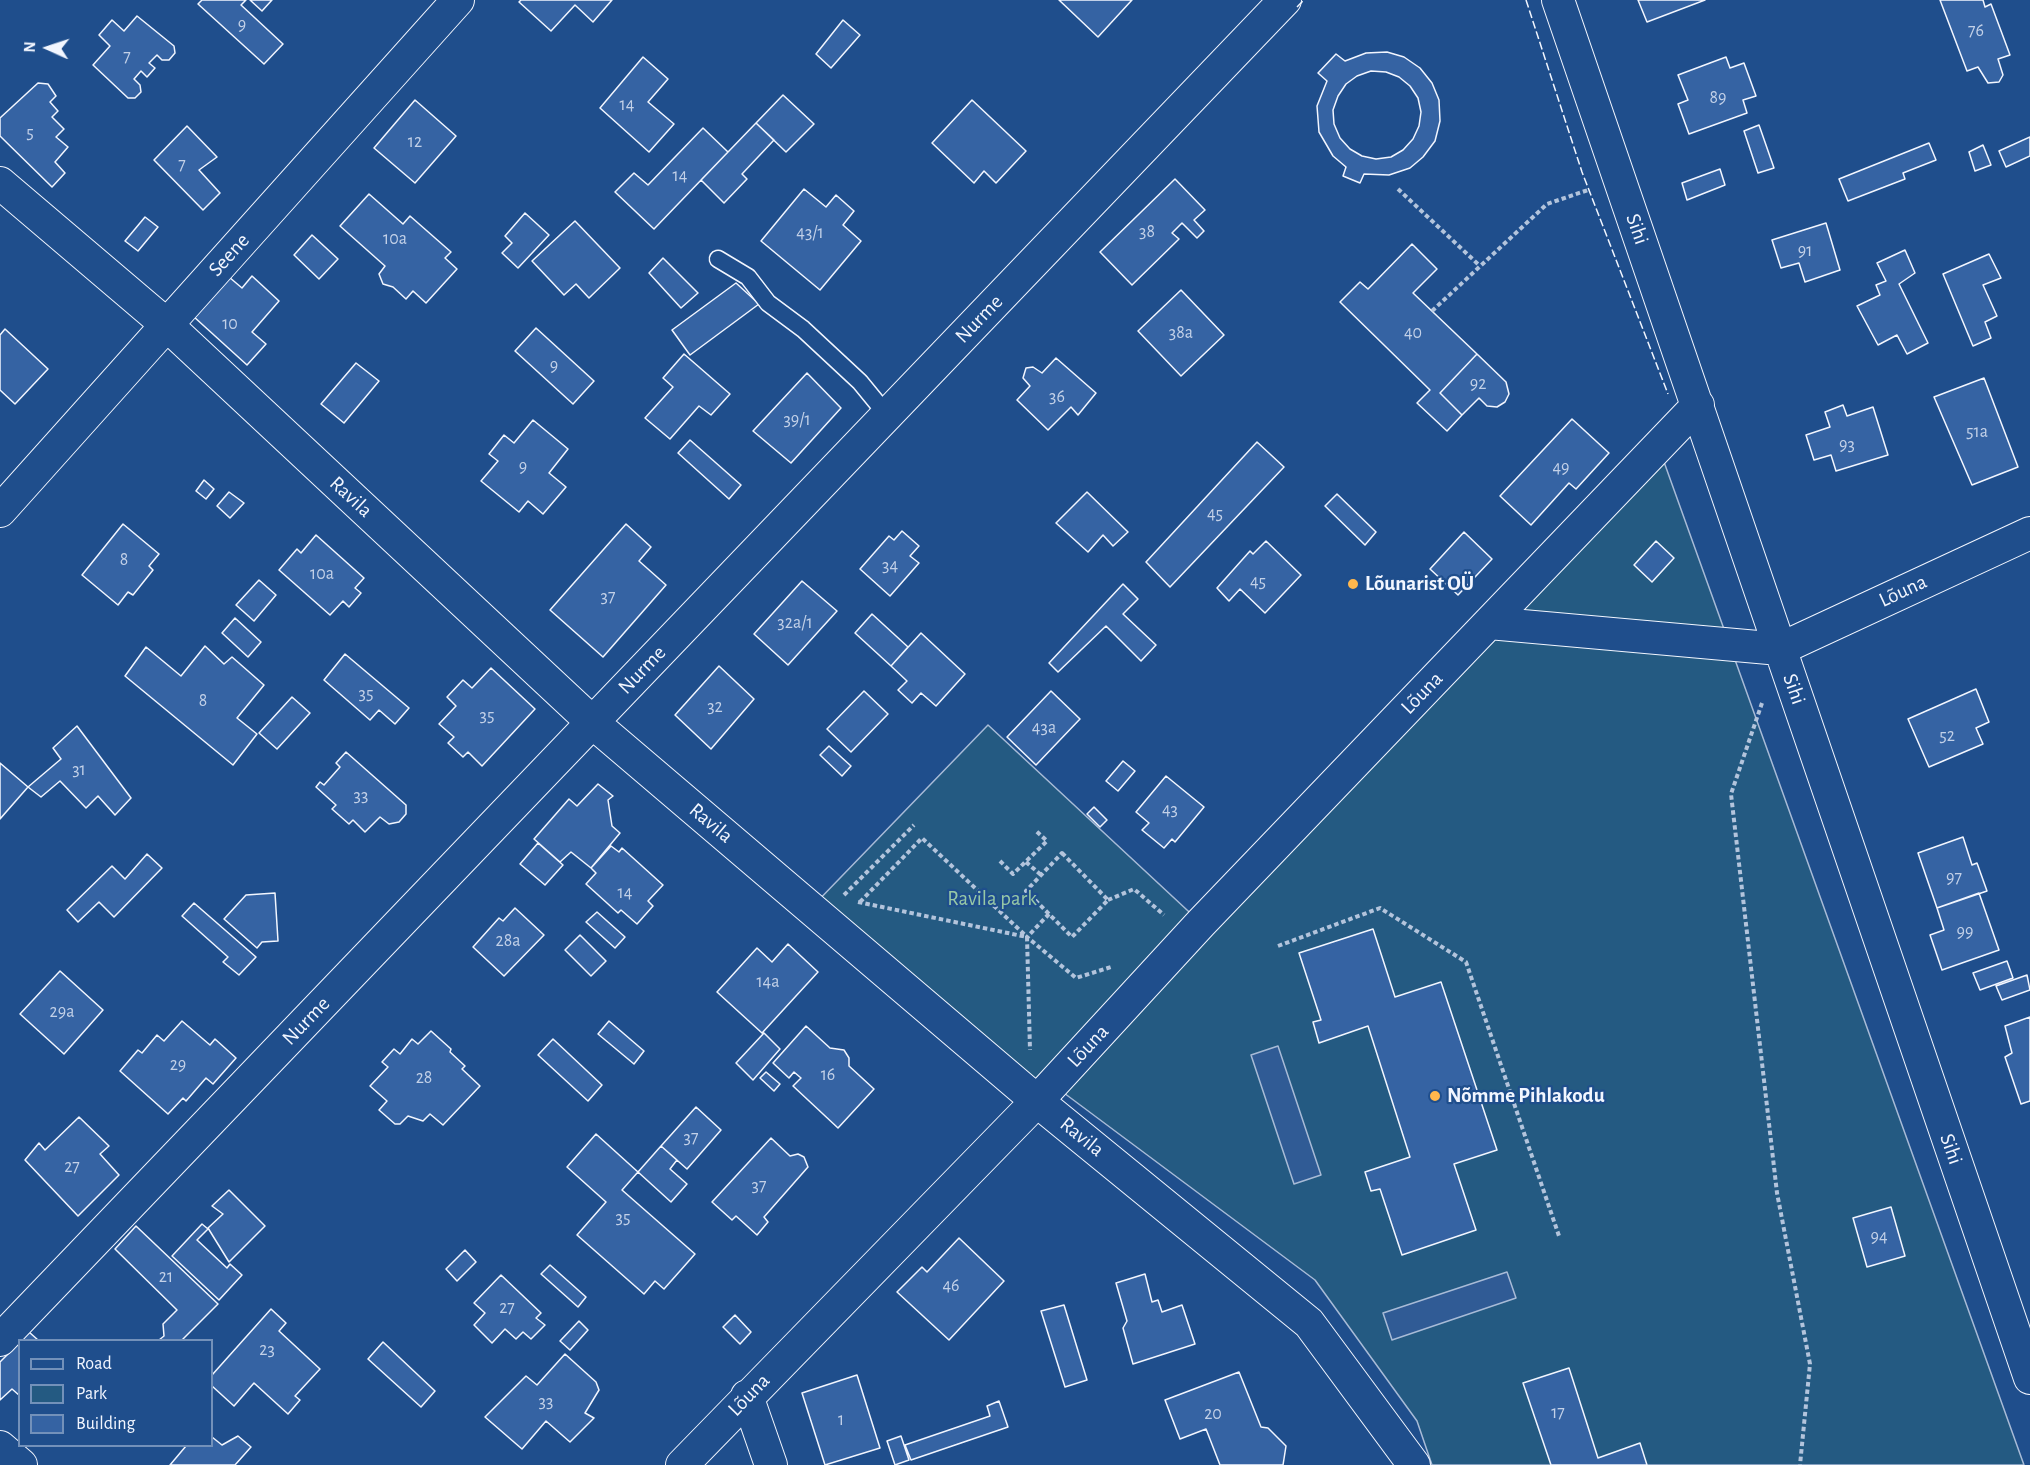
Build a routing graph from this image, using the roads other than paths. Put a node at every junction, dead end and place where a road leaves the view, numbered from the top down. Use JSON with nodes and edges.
{"nodes":[{"id":1,"x":458,"y":0,"type":"edge"},
{"id":2,"x":1286,"y":0,"type":"edge"},
{"id":3,"x":1558,"y":0,"type":"edge"},
{"id":4,"x":0,"y":183,"type":"edge"},
{"id":5,"x":718,"y":260,"type":"dead end"},
{"id":6,"x":167,"y":325,"type":"junction"},
{"id":7,"x":1698,"y":405,"type":"junction"},
{"id":8,"x":887,"y":415,"type":"junction"},
{"id":9,"x":0,"y":511,"type":"edge"},
{"id":10,"x":2030,"y":532,"type":"edge"},
{"id":11,"x":1489,"y":623,"type":"junction"},
{"id":12,"x":1780,"y":649,"type":"junction"},
{"id":13,"x":592,"y":722,"type":"junction"},
{"id":14,"x":1033,"y":1097,"type":"junction"},
{"id":15,"x":0,"y":1340,"type":"edge"},
{"id":16,"x":2030,"y":1378,"type":"edge"},
{"id":17,"x":747,"y":1396,"type":"junction"},
{"id":18,"x":0,"y":1447,"type":"edge"},
{"id":19,"x":21,"y":1465,"type":"edge"},
{"id":20,"x":682,"y":1465,"type":"edge"},
{"id":21,"x":771,"y":1465,"type":"edge"},
{"id":22,"x":1414,"y":1465,"type":"edge"}],
"edges":[{"from":1,"to":6,"type":"street","name":"Seene"},
{"from":2,"to":8,"type":"street","name":"Nurme"},
{"from":3,"to":7,"type":"street","name":"Sihi"},
{"from":4,"to":6,"type":"street","name":"Ravila"},
{"from":5,"to":8,"type":"lane"},
{"from":6,"to":9,"type":"street","name":"Seene"},
{"from":6,"to":13,"type":"street","name":"Ravila"},
{"from":7,"to":11,"type":"street","name":"Lõuna"},
{"from":7,"to":12,"type":"street","name":"Sihi"},
{"from":8,"to":13,"type":"street","name":"Nurme"},
{"from":10,"to":12,"type":"street","name":"Lõuna"},
{"from":11,"to":12,"type":"street"},
{"from":11,"to":14,"type":"street","name":"Lõuna"},
{"from":12,"to":16,"type":"street","name":"Sihi"},
{"from":13,"to":14,"type":"street","name":"Ravila"},
{"from":13,"to":15,"type":"street","name":"Nurme"},
{"from":14,"to":17,"type":"street","name":"Lõuna"},
{"from":14,"to":22,"type":"street","name":"Ravila"},
{"from":17,"to":20,"type":"street","name":"Lõuna"},
{"from":17,"to":21,"type":"street"},
{"from":18,"to":19,"type":"street"}]}
